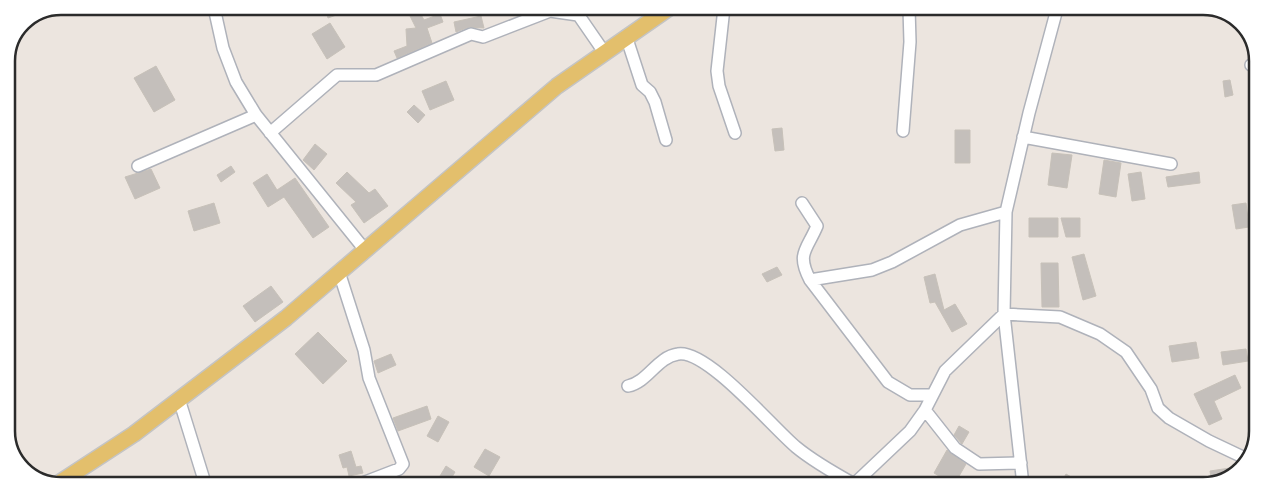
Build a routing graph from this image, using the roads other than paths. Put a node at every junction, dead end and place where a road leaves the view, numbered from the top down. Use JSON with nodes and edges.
{"nodes":[{"id":1,"x":217,"y":15,"type":"edge"},
{"id":2,"x":540,"y":15,"type":"edge"},
{"id":3,"x":579,"y":15,"type":"edge"},
{"id":4,"x":658,"y":15,"type":"edge"},
{"id":5,"x":723,"y":15,"type":"edge"},
{"id":6,"x":909,"y":15,"type":"edge"},
{"id":7,"x":1055,"y":15,"type":"edge"},
{"id":8,"x":626,"y":36,"type":"junction"},
{"id":9,"x":604,"y":52,"type":"junction"},
{"id":10,"x":256,"y":115,"type":"junction"},
{"id":11,"x":903,"y":131,"type":"dead end"},
{"id":12,"x":270,"y":133,"type":"junction"},
{"id":13,"x":735,"y":133,"type":"dead end"},
{"id":14,"x":1023,"y":137,"type":"junction"},
{"id":15,"x":666,"y":140,"type":"dead end"},
{"id":16,"x":1171,"y":164,"type":"dead end"},
{"id":17,"x":138,"y":166,"type":"dead end"},
{"id":18,"x":802,"y":202,"type":"dead end"},
{"id":19,"x":1006,"y":212,"type":"junction"},
{"id":20,"x":365,"y":250,"type":"junction"},
{"id":21,"x":339,"y":272,"type":"junction"},
{"id":22,"x":810,"y":280,"type":"junction"},
{"id":23,"x":1004,"y":314,"type":"junction"},
{"id":24,"x":628,"y":386,"type":"dead end"},
{"id":25,"x":932,"y":395,"type":"junction"},
{"id":26,"x":179,"y":399,"type":"junction"},
{"id":27,"x":925,"y":410,"type":"junction"},
{"id":28,"x":1241,"y":456,"type":"edge"},
{"id":29,"x":1021,"y":462,"type":"junction"},
{"id":30,"x":72,"y":477,"type":"edge"},
{"id":31,"x":203,"y":477,"type":"edge"},
{"id":32,"x":378,"y":477,"type":"edge"},
{"id":33,"x":841,"y":477,"type":"edge"},
{"id":34,"x":861,"y":477,"type":"edge"},
{"id":35,"x":1022,"y":477,"type":"edge"}],
"edges":[{"from":1,"to":10,"type":"street"},
{"from":2,"to":12,"type":"street"},
{"from":3,"to":9,"type":"street"},
{"from":4,"to":8,"type":"main road"},
{"from":5,"to":13,"type":"street"},
{"from":6,"to":11,"type":"street"},
{"from":7,"to":14,"type":"street"},
{"from":8,"to":9,"type":"main road"},
{"from":8,"to":15,"type":"street"},
{"from":9,"to":20,"type":"main road"},
{"from":10,"to":12,"type":"street"},
{"from":10,"to":17,"type":"street"},
{"from":12,"to":20,"type":"street"},
{"from":14,"to":16,"type":"street"},
{"from":14,"to":19,"type":"street"},
{"from":18,"to":22,"type":"street"},
{"from":19,"to":22,"type":"street"},
{"from":19,"to":23,"type":"street"},
{"from":20,"to":21,"type":"main road"},
{"from":21,"to":26,"type":"main road"},
{"from":21,"to":32,"type":"street"},
{"from":22,"to":25,"type":"street"},
{"from":23,"to":25,"type":"street"},
{"from":23,"to":28,"type":"street"},
{"from":23,"to":29,"type":"street"},
{"from":24,"to":33,"type":"street"},
{"from":25,"to":27,"type":"street"},
{"from":26,"to":30,"type":"main road"},
{"from":26,"to":31,"type":"street"},
{"from":27,"to":29,"type":"street"},
{"from":27,"to":34,"type":"street"},
{"from":29,"to":35,"type":"street"}]}
